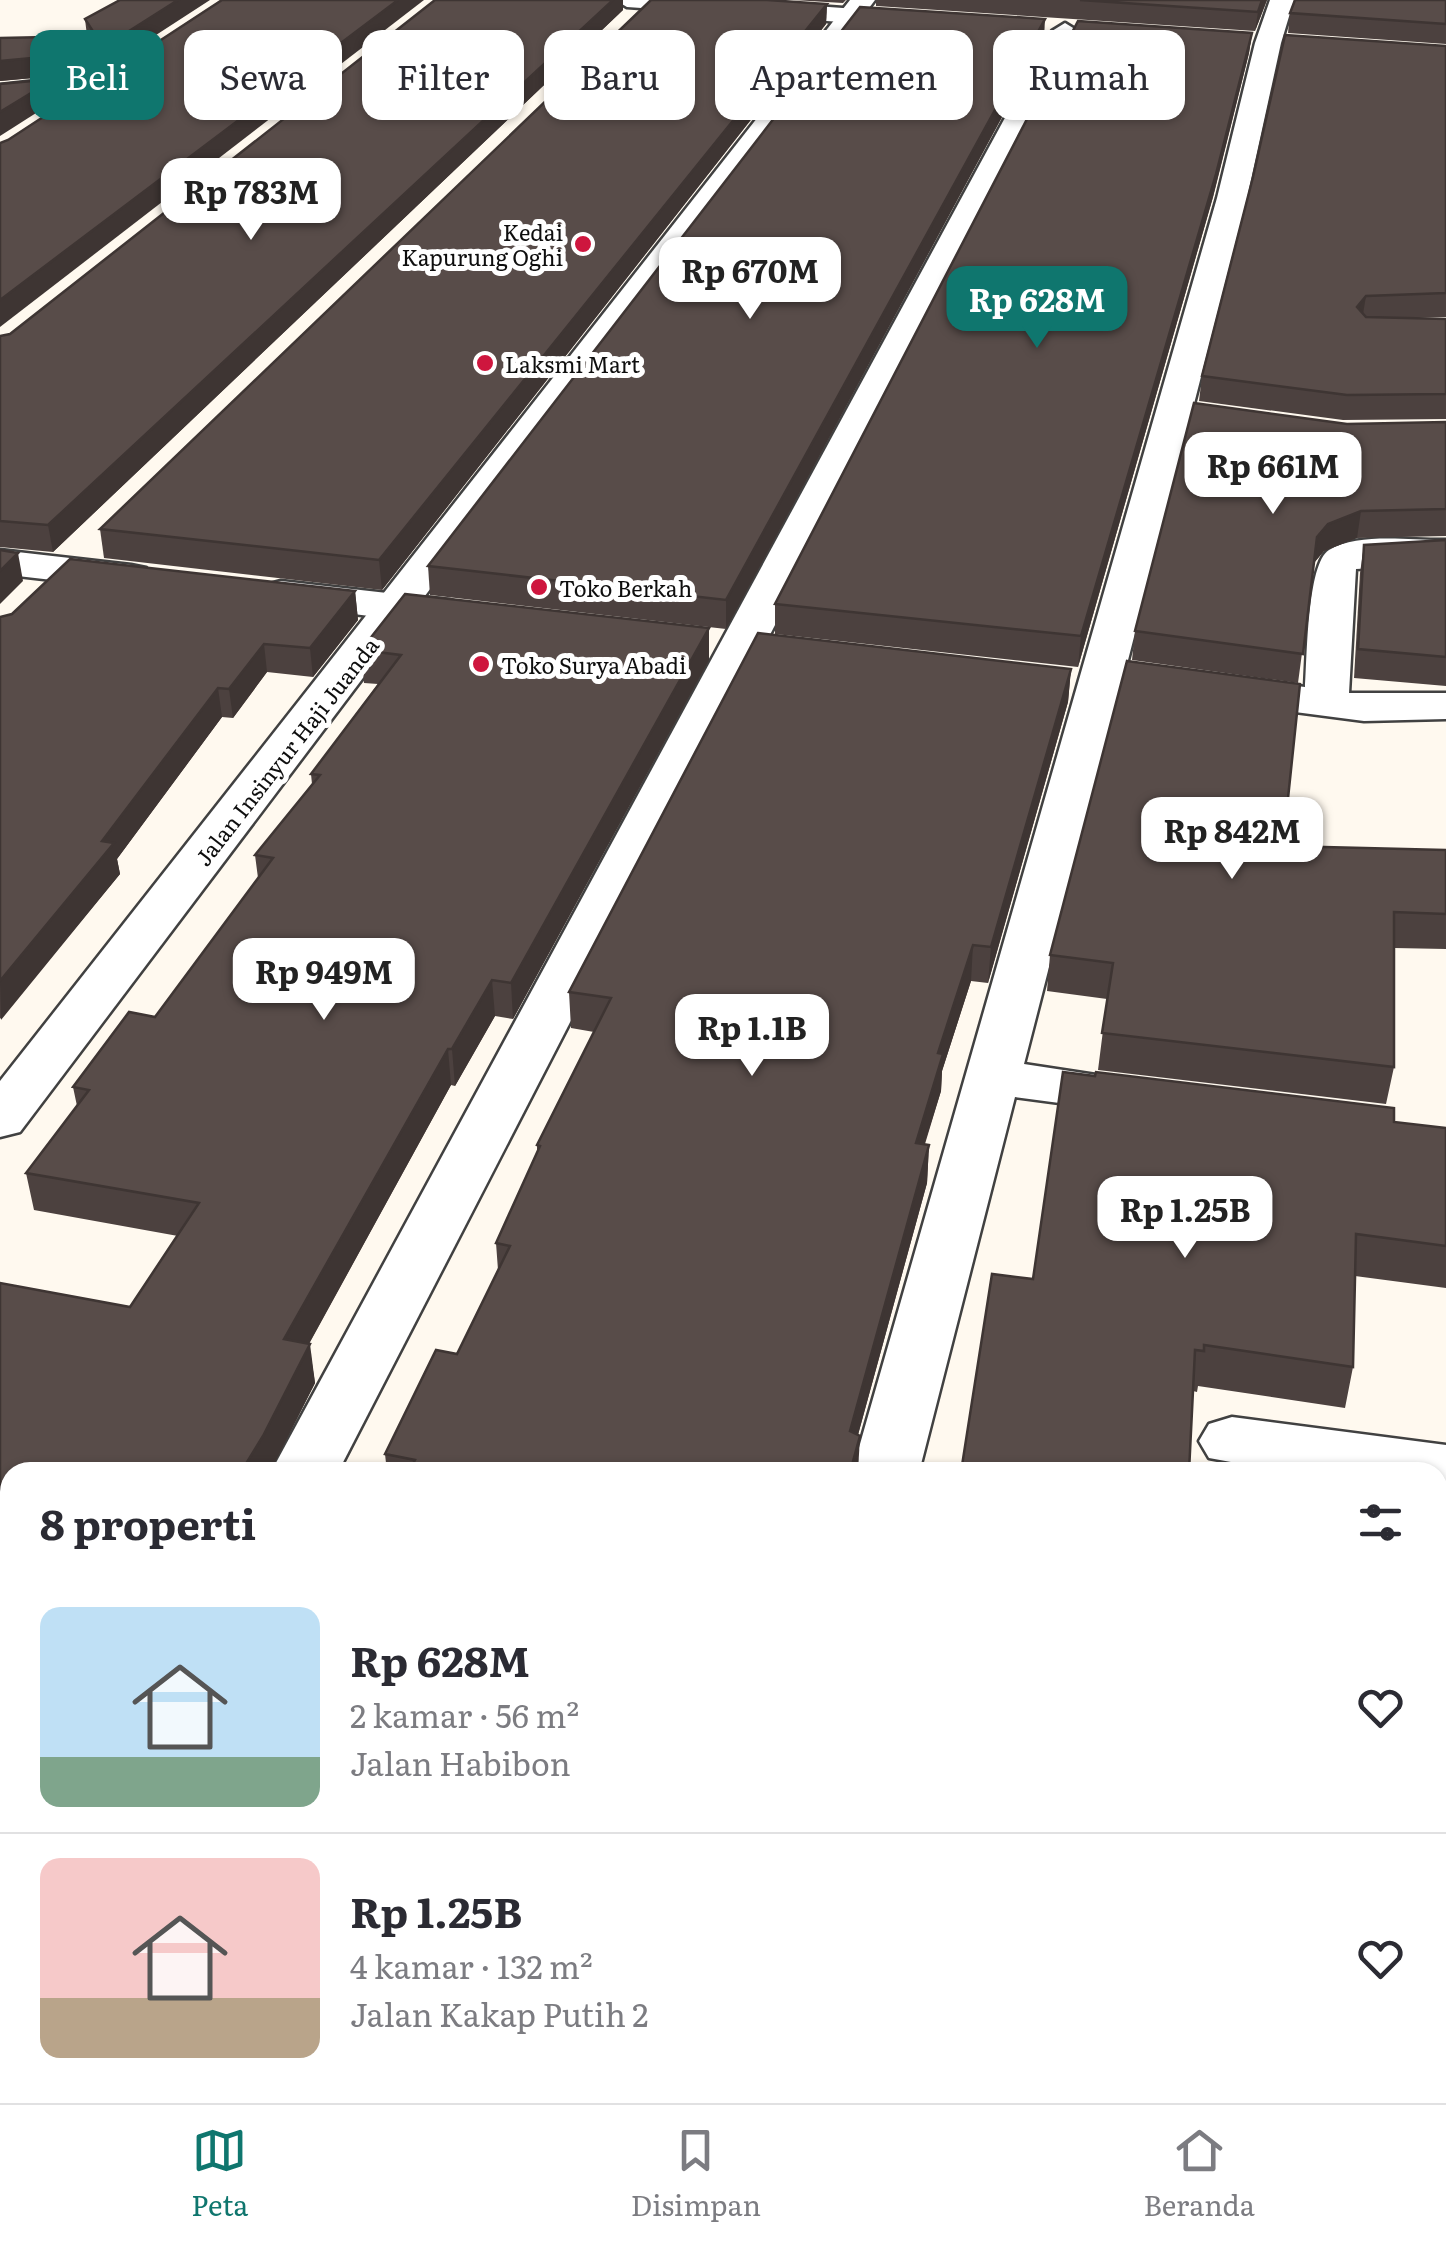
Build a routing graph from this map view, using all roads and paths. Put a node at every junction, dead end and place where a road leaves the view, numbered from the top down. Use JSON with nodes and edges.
{"nodes":[{"id":1,"x":638,"y":7,"type":"edge"},
{"id":2,"x":857,"y":8,"type":"edge"},
{"id":3,"x":942,"y":22,"type":"edge"},
{"id":4,"x":1271,"y":32,"type":"edge"},
{"id":5,"x":30,"y":89,"type":"edge"},
{"id":6,"x":0,"y":93,"type":"edge"},
{"id":7,"x":1016,"y":120,"type":"edge"},
{"id":8,"x":1446,"y":552,"type":"edge"},
{"id":9,"x":0,"y":562,"type":"edge"},
{"id":10,"x":161,"y":581,"type":"edge"},
{"id":11,"x":240,"y":590,"type":"edge"},
{"id":12,"x":397,"y":608,"type":"junction"},
{"id":13,"x":493,"y":618,"type":"edge"},
{"id":14,"x":1114,"y":681,"type":"junction"},
{"id":15,"x":1326,"y":704,"type":"junction"},
{"id":16,"x":1446,"y":706,"type":"edge"},
{"id":17,"x":994,"y":1077,"type":"junction"},
{"id":18,"x":1185,"y":1102,"type":"edge"},
{"id":19,"x":0,"y":1119,"type":"edge"},
{"id":20,"x":1232,"y":1442,"type":"dead end"},
{"id":21,"x":309,"y":1462,"type":"edge"},
{"id":22,"x":888,"y":1462,"type":"edge"},
{"id":23,"x":1385,"y":1462,"type":"edge"}],
"edges":[{"from":1,"to":2,"type":"street"},
{"from":2,"to":3,"type":"street"},
{"from":2,"to":12,"type":"street","name":"Jalan Insinyur Haji Juanda"},
{"from":4,"to":14,"type":"street"},
{"from":5,"to":6,"type":"street"},
{"from":7,"to":21,"type":"street"},
{"from":8,"to":15,"type":"street"},
{"from":9,"to":10,"type":"street"},
{"from":11,"to":12,"type":"street"},
{"from":12,"to":13,"type":"street"},
{"from":12,"to":19,"type":"street","name":"Jalan Insinyur Haji Juanda"},
{"from":14,"to":15,"type":"street"},
{"from":14,"to":17,"type":"street"},
{"from":15,"to":16,"type":"street"},
{"from":17,"to":18,"type":"street"},
{"from":17,"to":22,"type":"street"},
{"from":20,"to":23,"type":"street"}]}
